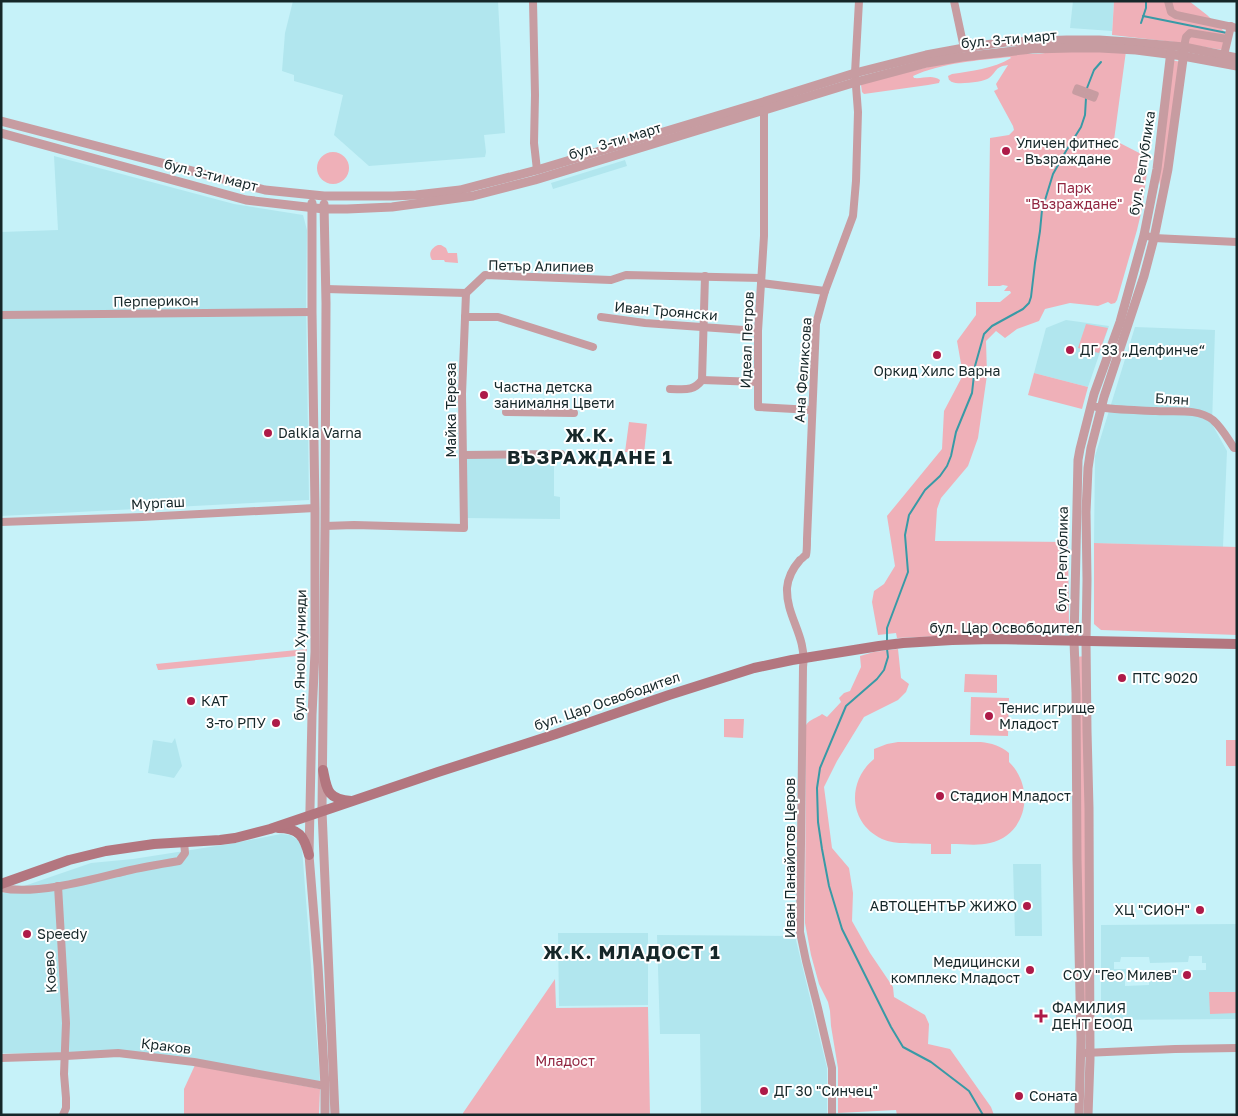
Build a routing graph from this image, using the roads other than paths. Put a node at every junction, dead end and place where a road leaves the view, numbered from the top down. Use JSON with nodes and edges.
{"nodes":[{"id":1,"x":533,"y":1,"type":"edge"},
{"id":2,"x":859,"y":1,"type":"edge"},
{"id":3,"x":954,"y":1,"type":"edge"},
{"id":4,"x":1168,"y":1,"type":"edge"},
{"id":5,"x":1230,"y":32,"type":"edge"},
{"id":6,"x":964,"y":48,"type":"junction"},
{"id":7,"x":1171,"y":50,"type":"junction"},
{"id":8,"x":1184,"y":52,"type":"junction"},
{"id":9,"x":1224,"y":55,"type":"junction"},
{"id":10,"x":1237,"y":58,"type":"edge"},
{"id":11,"x":1237,"y":66,"type":"edge"},
{"id":12,"x":856,"y":77,"type":"junction"},
{"id":13,"x":764,"y":110,"type":"junction"},
{"id":14,"x":1,"y":121,"type":"edge"},
{"id":15,"x":1,"y":133,"type":"edge"},
{"id":16,"x":537,"y":170,"type":"junction"},
{"id":17,"x":249,"y":186,"type":"junction"},
{"id":18,"x":312,"y":195,"type":"junction"},
{"id":19,"x":324,"y":196,"type":"junction"},
{"id":20,"x":246,"y":200,"type":"junction"},
{"id":21,"x":312,"y":208,"type":"junction"},
{"id":22,"x":324,"y":209,"type":"junction"},
{"id":23,"x":1144,"y":235,"type":"junction"},
{"id":24,"x":1154,"y":238,"type":"junction"},
{"id":25,"x":1237,"y":242,"type":"edge"},
{"id":26,"x":705,"y":276,"type":"junction"},
{"id":27,"x":761,"y":281,"type":"junction"},
{"id":28,"x":326,"y":289,"type":"junction"},
{"id":29,"x":825,"y":291,"type":"junction"},
{"id":30,"x":466,"y":293,"type":"junction"},
{"id":31,"x":312,"y":312,"type":"junction"},
{"id":32,"x":1,"y":315,"type":"edge"},
{"id":33,"x":465,"y":317,"type":"junction"},
{"id":34,"x":601,"y":317,"type":"dead end"},
{"id":35,"x":703,"y":327,"type":"junction"},
{"id":36,"x":758,"y":331,"type":"junction"},
{"id":37,"x":592,"y":347,"type":"dead end"},
{"id":38,"x":702,"y":380,"type":"junction"},
{"id":39,"x":758,"y":382,"type":"junction"},
{"id":40,"x":670,"y":388,"type":"dead end"},
{"id":41,"x":1091,"y":406,"type":"junction"},
{"id":42,"x":1101,"y":408,"type":"junction"},
{"id":43,"x":812,"y":410,"type":"junction"},
{"id":44,"x":506,"y":412,"type":"dead end"},
{"id":45,"x":574,"y":413,"type":"dead end"},
{"id":46,"x":1237,"y":448,"type":"edge"},
{"id":47,"x":561,"y":454,"type":"dead end"},
{"id":48,"x":463,"y":455,"type":"junction"},
{"id":49,"x":315,"y":508,"type":"junction"},
{"id":50,"x":1,"y":522,"type":"edge"},
{"id":51,"x":325,"y":526,"type":"junction"},
{"id":52,"x":1074,"y":641,"type":"junction"},
{"id":53,"x":1086,"y":642,"type":"junction"},
{"id":54,"x":1237,"y":644,"type":"edge"},
{"id":55,"x":804,"y":658,"type":"junction"},
{"id":56,"x":322,"y":770,"type":"junction"},
{"id":57,"x":352,"y":801,"type":"junction"},
{"id":58,"x":322,"y":812,"type":"junction"},
{"id":59,"x":310,"y":816,"type":"junction"},
{"id":60,"x":270,"y":828,"type":"junction"},
{"id":61,"x":184,"y":842,"type":"junction"},
{"id":62,"x":310,"y":855,"type":"junction"},
{"id":63,"x":1,"y":884,"type":"edge"},
{"id":64,"x":58,"y":886,"type":"junction"},
{"id":65,"x":1,"y":888,"type":"edge"},
{"id":66,"x":1237,"y":1048,"type":"edge"},
{"id":67,"x":1085,"y":1053,"type":"junction"},
{"id":68,"x":66,"y":1056,"type":"junction"},
{"id":69,"x":1,"y":1058,"type":"edge"},
{"id":70,"x":325,"y":1086,"type":"junction"},
{"id":71,"x":63,"y":1115,"type":"edge"},
{"id":72,"x":325,"y":1115,"type":"edge"},
{"id":73,"x":334,"y":1115,"type":"edge"},
{"id":74,"x":832,"y":1115,"type":"edge"},
{"id":75,"x":1079,"y":1115,"type":"edge"},
{"id":76,"x":1088,"y":1115,"type":"edge"}],
"edges":[{"from":1,"to":16,"type":"street"},
{"from":2,"to":12,"type":"street","name":"Ана Феликсова"},
{"from":3,"to":6,"type":"street"},
{"from":4,"to":5,"type":"street"},
{"from":5,"to":8,"type":"street"},
{"from":5,"to":9,"type":"street"},
{"from":6,"to":7,"type":"street","name":"бул. 3-ти март"},
{"from":6,"to":12,"type":"street","name":"бул. 3-ти март"},
{"from":7,"to":8,"type":"street","name":"бул. 3-ти март"},
{"from":7,"to":12,"type":"street","name":"бул. 3-ти март"},
{"from":7,"to":23,"type":"street","name":"бул. Република"},
{"from":8,"to":9,"type":"street","name":"бул. 3-ти март"},
{"from":8,"to":11,"type":"street","name":"бул. 3-ти март"},
{"from":8,"to":24,"type":"street","name":"бул. Република"},
{"from":9,"to":10,"type":"street","name":"бул. 3-ти март"},
{"from":12,"to":13,"type":"street","name":"бул. 3-ти март"},
{"from":12,"to":16,"type":"street","name":"бул. 3-ти март"},
{"from":12,"to":29,"type":"street","name":"Ана Феликсова"},
{"from":13,"to":22,"type":"street","name":"бул. 3-ти март"},
{"from":13,"to":27,"type":"street","name":"Идеал Петров"},
{"from":14,"to":17,"type":"street","name":"бул. 3-ти март"},
{"from":15,"to":20,"type":"street","name":"бул. 3-ти март"},
{"from":16,"to":19,"type":"street","name":"бул. 3-ти март"},
{"from":17,"to":18,"type":"street","name":"бул. 3-ти март"},
{"from":17,"to":20,"type":"street"},
{"from":18,"to":19,"type":"street","name":"бул. 3-ти март"},
{"from":18,"to":21,"type":"street","name":"бул. Янош Хунияди"},
{"from":19,"to":22,"type":"street","name":"бул. Янош Хунияди"},
{"from":20,"to":21,"type":"street","name":"бул. 3-ти март"},
{"from":21,"to":22,"type":"street","name":"бул. 3-ти март"},
{"from":21,"to":31,"type":"street","name":"бул. Янош Хунияди"},
{"from":22,"to":28,"type":"street","name":"бул. Янош Хунияди"},
{"from":23,"to":24,"type":"street"},
{"from":23,"to":41,"type":"street","name":"бул. Република"},
{"from":24,"to":25,"type":"street"},
{"from":24,"to":42,"type":"street","name":"бул. Република"},
{"from":26,"to":27,"type":"street","name":"Петър Алипиев"},
{"from":26,"to":30,"type":"street","name":"Петър Алипиев"},
{"from":26,"to":35,"type":"street"},
{"from":27,"to":29,"type":"street","name":"Петър Алипиев"},
{"from":27,"to":36,"type":"street","name":"Идеал Петров"},
{"from":28,"to":30,"type":"street"},
{"from":28,"to":51,"type":"street","name":"бул. Янош Хунияди"},
{"from":29,"to":43,"type":"street","name":"Ана Феликсова"},
{"from":30,"to":33,"type":"street","name":"Майка Тереза"},
{"from":31,"to":32,"type":"street","name":"Перперикон"},
{"from":31,"to":49,"type":"street","name":"бул. Янош Хунияди"},
{"from":33,"to":37,"type":"street"},
{"from":33,"to":48,"type":"street","name":"Майка Тереза"},
{"from":34,"to":35,"type":"street","name":"Иван Троянски"},
{"from":35,"to":36,"type":"street","name":"Иван Троянски"},
{"from":35,"to":38,"type":"street"},
{"from":36,"to":39,"type":"street","name":"Идеал Петров"},
{"from":38,"to":39,"type":"street"},
{"from":38,"to":40,"type":"street"},
{"from":39,"to":43,"type":"street","name":"Идеал Петров"},
{"from":41,"to":42,"type":"street","name":"Блян"},
{"from":41,"to":52,"type":"street","name":"бул. Република"},
{"from":42,"to":46,"type":"street","name":"Блян"},
{"from":42,"to":53,"type":"street","name":"бул. Република"},
{"from":43,"to":55,"type":"street","name":"Ана Феликсова"},
{"from":44,"to":45,"type":"street"},
{"from":47,"to":48,"type":"street"},
{"from":48,"to":51,"type":"street","name":"Майка Тереза"},
{"from":49,"to":50,"type":"street","name":"Мургаш"},
{"from":49,"to":59,"type":"street","name":"бул. Янош Хунияди"},
{"from":51,"to":56,"type":"street","name":"бул. Янош Хунияди"},
{"from":52,"to":53,"type":"main road","name":"бул. Цар Освободител"},
{"from":52,"to":55,"type":"main road","name":"бул. Цар Освободител"},
{"from":52,"to":67,"type":"street","name":"бул. Република"},
{"from":53,"to":54,"type":"main road","name":"бул. Цар Освободител"},
{"from":53,"to":67,"type":"street","name":"бул. Република"},
{"from":55,"to":57,"type":"main road","name":"бул. Цар Освободител"},
{"from":55,"to":74,"type":"street","name":"Иван Панайотов Церов"},
{"from":56,"to":57,"type":"main road"},
{"from":56,"to":58,"type":"street","name":"бул. Янош Хунияди"},
{"from":57,"to":58,"type":"main road","name":"бул. Цар Освободител"},
{"from":58,"to":59,"type":"main road","name":"бул. Цар Освободител"},
{"from":58,"to":73,"type":"street","name":"бул. Янош Хунияди"},
{"from":59,"to":60,"type":"main road","name":"бул. Цар Освободител"},
{"from":59,"to":62,"type":"street","name":"бул. Янош Хунияди"},
{"from":60,"to":61,"type":"main road","name":"бул. Цар Освободител"},
{"from":60,"to":62,"type":"main road"},
{"from":61,"to":63,"type":"main road","name":"бул. Цар Освободител"},
{"from":61,"to":64,"type":"street"},
{"from":62,"to":70,"type":"street","name":"бул. Янош Хунияди"},
{"from":64,"to":65,"type":"street"},
{"from":64,"to":68,"type":"street","name":"Коево"},
{"from":66,"to":67,"type":"street"},
{"from":67,"to":75,"type":"street","name":"бул. Република"},
{"from":67,"to":76,"type":"street","name":"бул. Република"},
{"from":68,"to":69,"type":"street","name":"Краков"},
{"from":68,"to":70,"type":"street","name":"Краков"},
{"from":68,"to":71,"type":"street","name":"Коево"},
{"from":70,"to":72,"type":"street","name":"бул. Янош Хунияди"}]}
